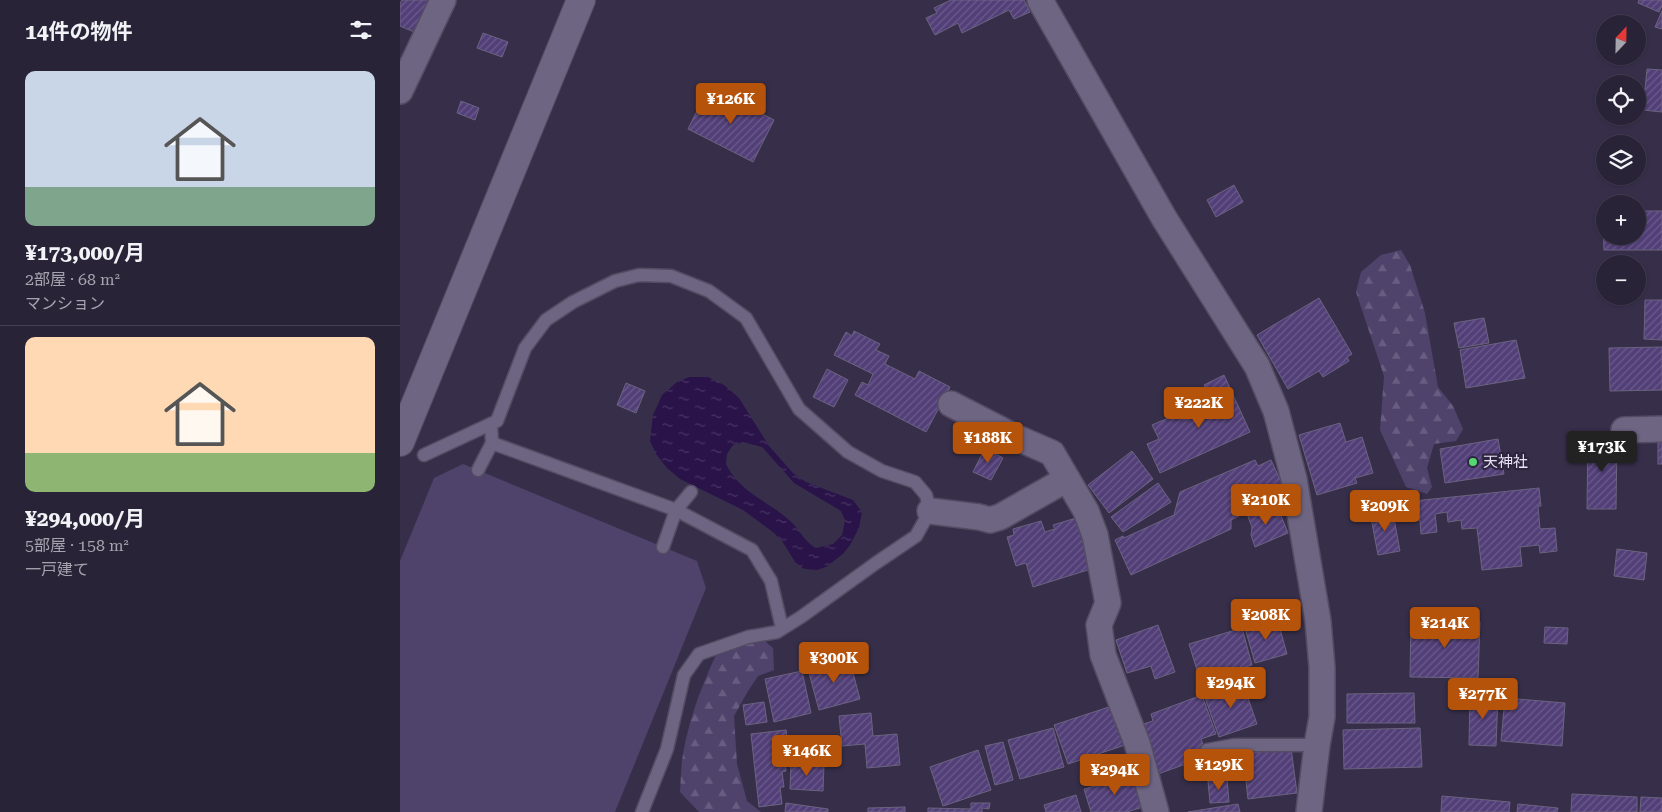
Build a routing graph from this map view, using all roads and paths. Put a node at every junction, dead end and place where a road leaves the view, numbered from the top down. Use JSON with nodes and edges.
{"nodes":[{"id":1,"x":443,"y":0,"type":"edge"},
{"id":2,"x":580,"y":0,"type":"edge"},
{"id":3,"x":1040,"y":0,"type":"edge"},
{"id":4,"x":400,"y":91,"type":"edge"},
{"id":5,"x":951,"y":404,"type":"dead end"},
{"id":6,"x":491,"y":425,"type":"junction"},
{"id":7,"x":403,"y":428,"type":"edge"},
{"id":8,"x":1662,"y":429,"type":"edge"},
{"id":9,"x":1624,"y":430,"type":"dead end"},
{"id":10,"x":492,"y":443,"type":"junction"},
{"id":11,"x":424,"y":455,"type":"dead end"},
{"id":12,"x":478,"y":470,"type":"dead end"},
{"id":13,"x":1066,"y":479,"type":"junction"},
{"id":14,"x":690,"y":492,"type":"dead end"},
{"id":15,"x":676,"y":510,"type":"junction"},
{"id":16,"x":930,"y":511,"type":"junction"},
{"id":17,"x":663,"y":547,"type":"dead end"},
{"id":18,"x":782,"y":628,"type":"junction"},
{"id":19,"x":1317,"y":745,"type":"junction"},
{"id":20,"x":1207,"y":750,"type":"dead end"},
{"id":21,"x":642,"y":812,"type":"edge"},
{"id":22,"x":1156,"y":812,"type":"edge"},
{"id":23,"x":1309,"y":812,"type":"edge"}],
"edges":[{"from":1,"to":4,"type":"street"},
{"from":2,"to":7,"type":"street"},
{"from":3,"to":19,"type":"street"},
{"from":5,"to":13,"type":"street"},
{"from":6,"to":10,"type":"lane"},
{"from":6,"to":11,"type":"lane"},
{"from":6,"to":16,"type":"lane"},
{"from":8,"to":9,"type":"street"},
{"from":10,"to":12,"type":"lane"},
{"from":10,"to":15,"type":"lane"},
{"from":13,"to":16,"type":"street"},
{"from":13,"to":22,"type":"street"},
{"from":14,"to":15,"type":"lane"},
{"from":15,"to":17,"type":"lane"},
{"from":15,"to":18,"type":"lane"},
{"from":16,"to":18,"type":"lane"},
{"from":18,"to":21,"type":"lane"},
{"from":19,"to":20,"type":"lane"},
{"from":19,"to":23,"type":"street"}]}
